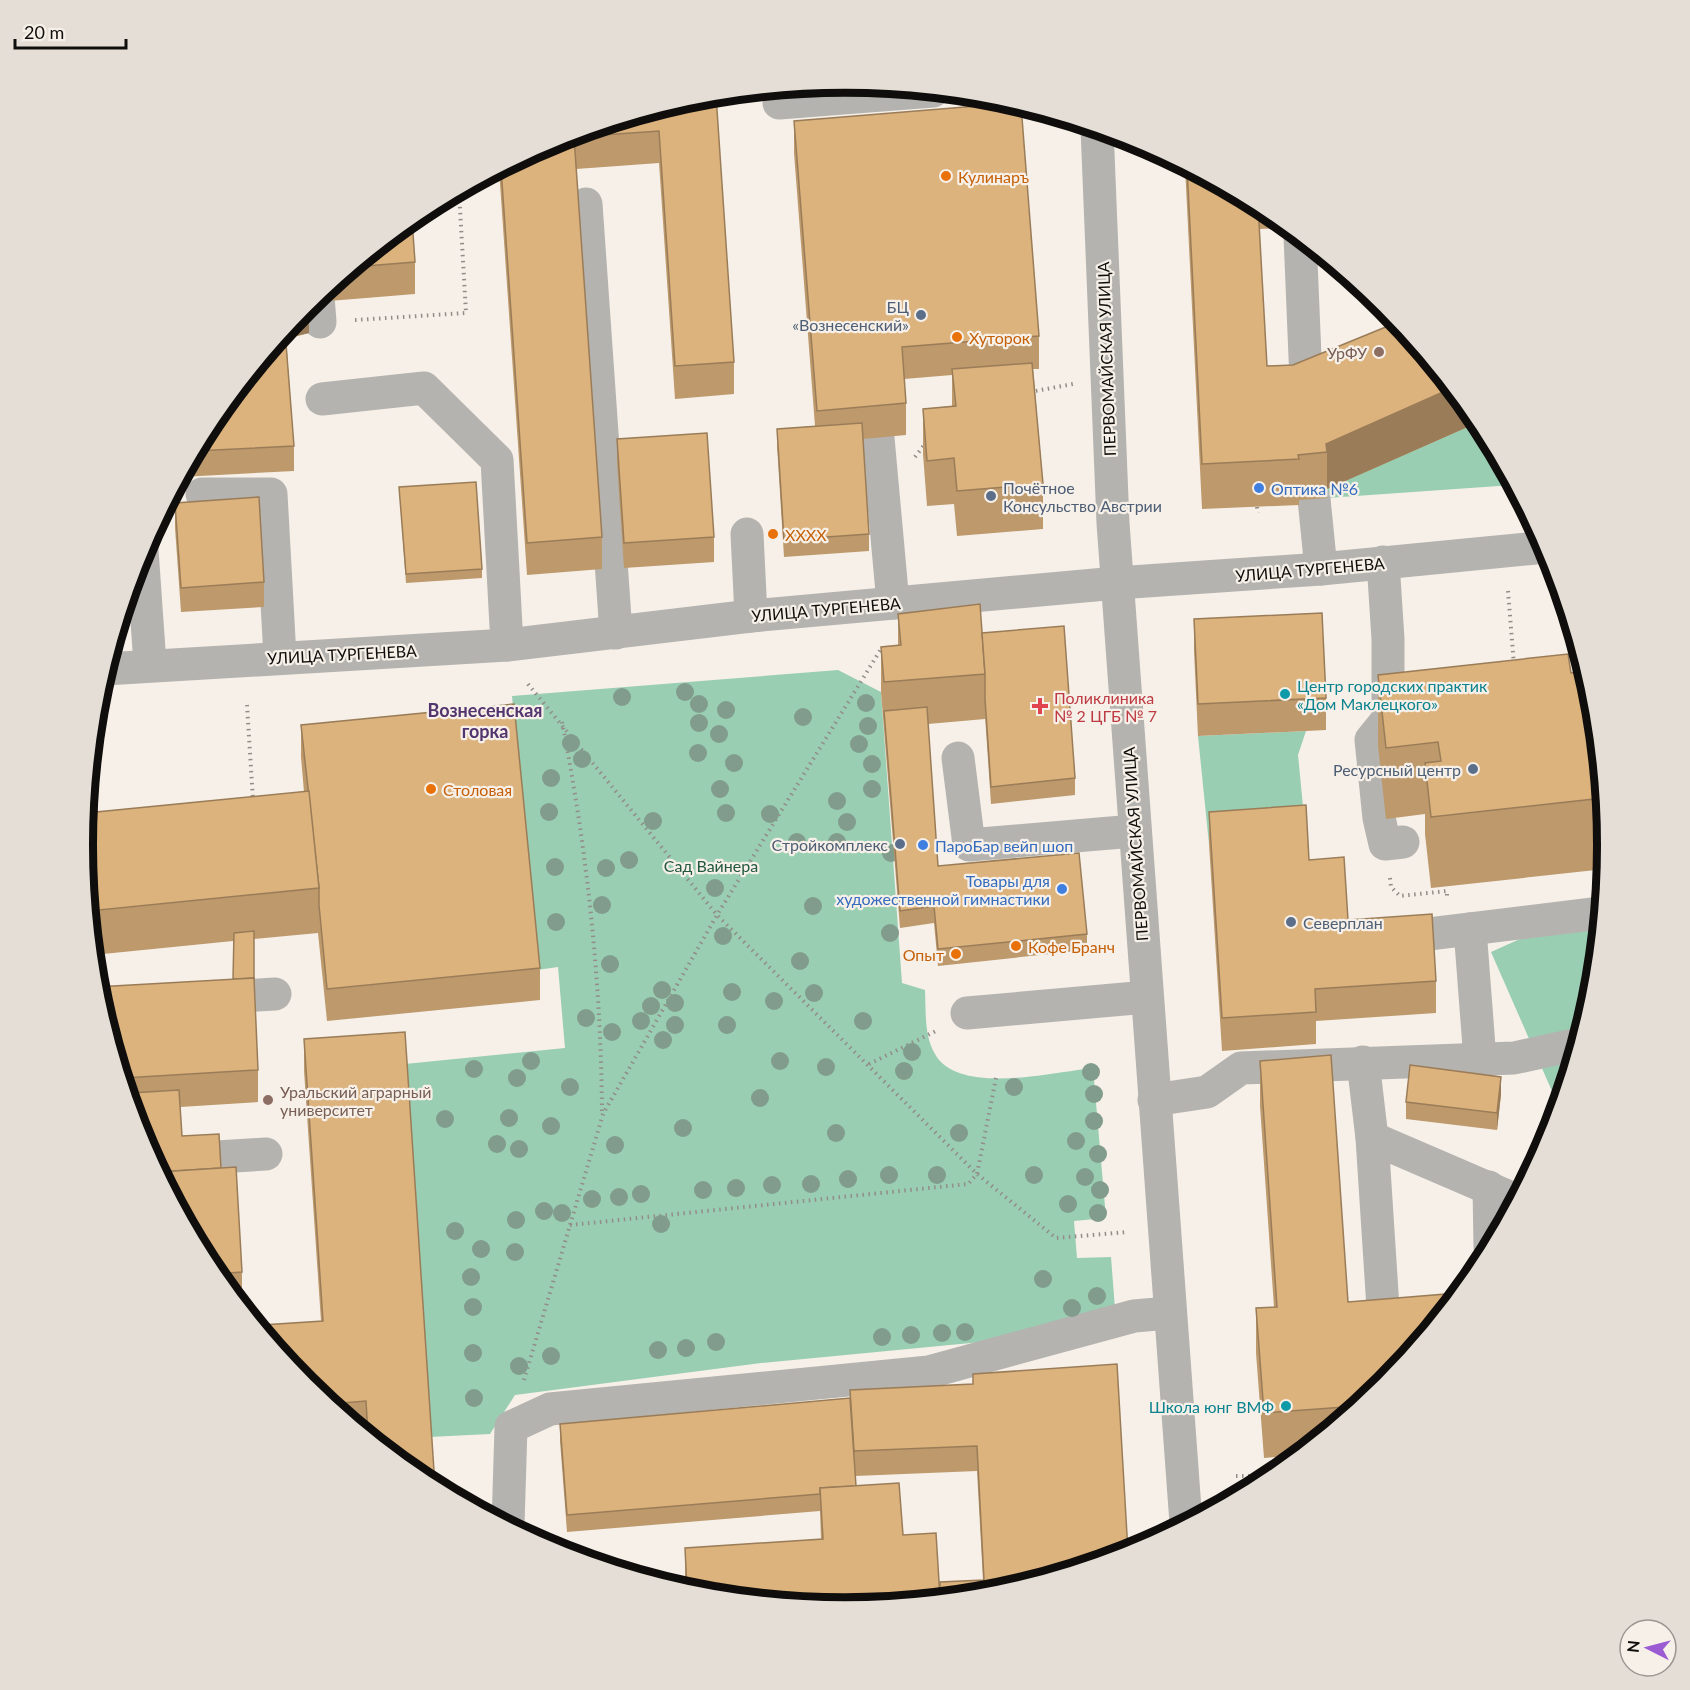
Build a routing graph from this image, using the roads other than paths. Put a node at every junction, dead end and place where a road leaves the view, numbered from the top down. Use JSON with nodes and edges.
{"nodes":[{"id":1,"x":886,"y":95,"type":"edge"},
{"id":2,"x":779,"y":103,"type":"dead end"},
{"id":3,"x":1097,"y":137,"type":"edge"},
{"id":4,"x":586,"y":204,"type":"dead end"},
{"id":5,"x":1300,"y":246,"type":"edge"},
{"id":6,"x":322,"y":399,"type":"dead end"},
{"id":7,"x":1306,"y":405,"type":"edge"},
{"id":8,"x":878,"y":438,"type":"edge"},
{"id":9,"x":202,"y":494,"type":"dead end"},
{"id":10,"x":1314,"y":499,"type":"edge"},
{"id":11,"x":747,"y":534,"type":"dead end"},
{"id":12,"x":1536,"y":548,"type":"edge"},
{"id":13,"x":1383,"y":562,"type":"junction"},
{"id":14,"x":1321,"y":569,"type":"junction"},
{"id":15,"x":144,"y":574,"type":"edge"},
{"id":16,"x":1117,"y":583,"type":"junction"},
{"id":17,"x":892,"y":603,"type":"junction"},
{"id":18,"x":751,"y":615,"type":"junction"},
{"id":19,"x":616,"y":633,"type":"junction"},
{"id":20,"x":507,"y":645,"type":"junction"},
{"id":21,"x":280,"y":657,"type":"junction"},
{"id":22,"x":150,"y":664,"type":"junction"},
{"id":23,"x":115,"y":668,"type":"edge"},
{"id":24,"x":1442,"y":716,"type":"edge"},
{"id":25,"x":1388,"y":719,"type":"junction"},
{"id":26,"x":958,"y":758,"type":"dead end"},
{"id":27,"x":1134,"y":831,"type":"junction"},
{"id":28,"x":1403,"y":842,"type":"dead end"},
{"id":29,"x":1593,"y":914,"type":"edge"},
{"id":30,"x":1470,"y":929,"type":"junction"},
{"id":31,"x":1380,"y":939,"type":"edge"},
{"id":32,"x":276,"y":994,"type":"dead end"},
{"id":33,"x":1147,"y":997,"type":"junction"},
{"id":34,"x":182,"y":1000,"type":"edge"},
{"id":35,"x":967,"y":1013,"type":"road end"},
{"id":36,"x":1569,"y":1046,"type":"edge"},
{"id":37,"x":1480,"y":1060,"type":"junction"},
{"id":38,"x":1363,"y":1062,"type":"junction"},
{"id":39,"x":1154,"y":1100,"type":"junction"},
{"id":40,"x":1372,"y":1138,"type":"junction"},
{"id":41,"x":266,"y":1154,"type":"dead end"},
{"id":42,"x":163,"y":1160,"type":"edge"},
{"id":43,"x":1502,"y":1193,"type":"edge"},
{"id":44,"x":1496,"y":1222,"type":"edge"},
{"id":45,"x":1383,"y":1308,"type":"edge"},
{"id":46,"x":1169,"y":1312,"type":"junction"},
{"id":47,"x":929,"y":1372,"type":"junction"},
{"id":48,"x":670,"y":1421,"type":"edge"},
{"id":49,"x":1185,"y":1515,"type":"edge"},
{"id":50,"x":508,"y":1517,"type":"edge"}],
"edges":[{"from":1,"to":2,"type":"street"},
{"from":3,"to":16,"type":"street","name":"ПЕРВОМАЙСКАЯ УЛИЦА"},
{"from":4,"to":19,"type":"street"},
{"from":5,"to":7,"type":"street"},
{"from":6,"to":20,"type":"street"},
{"from":8,"to":17,"type":"street"},
{"from":9,"to":21,"type":"street"},
{"from":10,"to":14,"type":"street"},
{"from":11,"to":18,"type":"street"},
{"from":12,"to":13,"type":"street","name":"УЛИЦА ТУРГЕНЕВА"},
{"from":13,"to":14,"type":"street","name":"УЛИЦА ТУРГЕНЕВА"},
{"from":13,"to":25,"type":"street"},
{"from":14,"to":16,"type":"street","name":"УЛИЦА ТУРГЕНЕВА"},
{"from":15,"to":22,"type":"street"},
{"from":16,"to":17,"type":"street","name":"УЛИЦА ТУРГЕНЕВА"},
{"from":16,"to":27,"type":"street","name":"ПЕРВОМАЙСКАЯ УЛИЦА"},
{"from":17,"to":18,"type":"street","name":"УЛИЦА ТУРГЕНЕВА"},
{"from":18,"to":19,"type":"street","name":"УЛИЦА ТУРГЕНЕВА"},
{"from":19,"to":20,"type":"street","name":"УЛИЦА ТУРГЕНЕВА"},
{"from":20,"to":21,"type":"street","name":"УЛИЦА ТУРГЕНЕВА"},
{"from":21,"to":22,"type":"street","name":"УЛИЦА ТУРГЕНЕВА"},
{"from":22,"to":23,"type":"street","name":"УЛИЦА ТУРГЕНЕВА"},
{"from":24,"to":25,"type":"street"},
{"from":25,"to":28,"type":"street"},
{"from":26,"to":27,"type":"street"},
{"from":27,"to":33,"type":"street","name":"ПЕРВОМАЙСКАЯ УЛИЦА"},
{"from":29,"to":30,"type":"street"},
{"from":30,"to":31,"type":"street"},
{"from":30,"to":37,"type":"street"},
{"from":32,"to":34,"type":"street"},
{"from":33,"to":35,"type":"street"},
{"from":33,"to":39,"type":"street","name":"ПЕРВОМАЙСКАЯ УЛИЦА"},
{"from":36,"to":37,"type":"street"},
{"from":37,"to":38,"type":"street"},
{"from":38,"to":39,"type":"street"},
{"from":38,"to":40,"type":"street"},
{"from":39,"to":46,"type":"street","name":"ПЕРВОМАЙСКАЯ УЛИЦА"},
{"from":40,"to":43,"type":"street"},
{"from":40,"to":45,"type":"street"},
{"from":41,"to":42,"type":"street"},
{"from":43,"to":44,"type":"street"},
{"from":46,"to":47,"type":"street"},
{"from":46,"to":49,"type":"street","name":"ПЕРВОМАЙСКАЯ УЛИЦА"},
{"from":47,"to":48,"type":"street"},
{"from":47,"to":50,"type":"street"}]}
